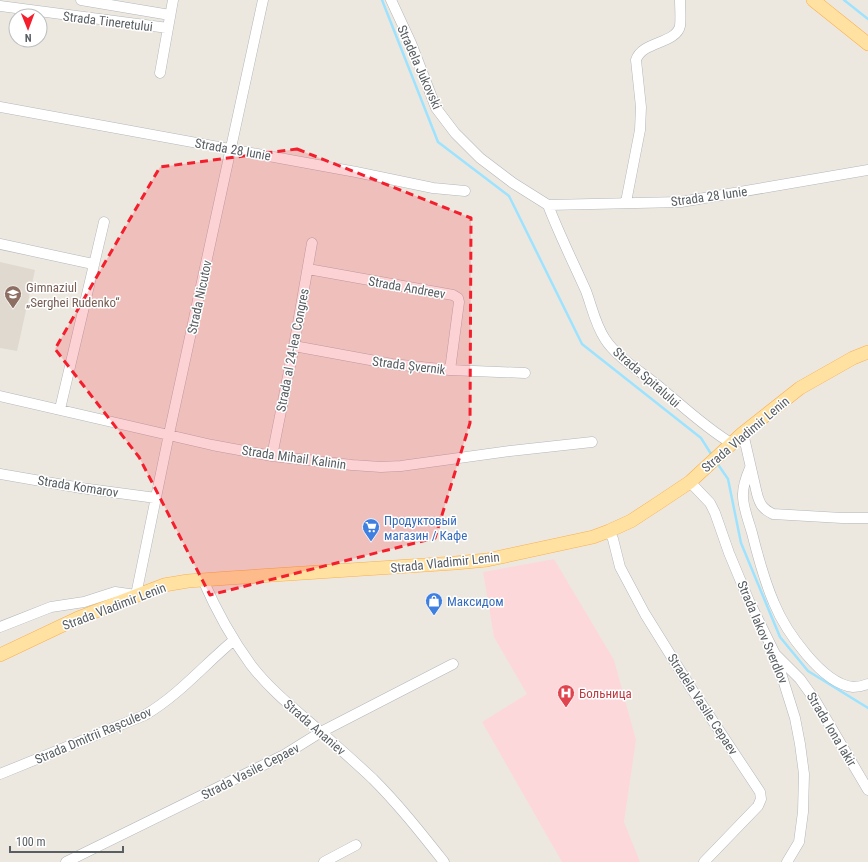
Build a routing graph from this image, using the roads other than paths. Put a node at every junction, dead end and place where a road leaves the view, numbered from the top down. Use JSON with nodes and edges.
{"nodes":[{"id":1,"x":81,"y":0,"type":"edge"},
{"id":2,"x":173,"y":0,"type":"edge"},
{"id":3,"x":263,"y":0,"type":"edge"},
{"id":4,"x":391,"y":0,"type":"edge"},
{"id":5,"x":680,"y":0,"type":"edge"},
{"id":6,"x":813,"y":0,"type":"edge"},
{"id":7,"x":0,"y":6,"type":"edge"},
{"id":8,"x":170,"y":15,"type":"junction"},
{"id":9,"x":168,"y":28,"type":"junction"},
{"id":10,"x":868,"y":44,"type":"edge"},
{"id":11,"x":160,"y":73,"type":"dead end"},
{"id":12,"x":0,"y":107,"type":"edge"},
{"id":13,"x":232,"y":149,"type":"junction"},
{"id":14,"x":868,"y":170,"type":"edge"},
{"id":15,"x":465,"y":191,"type":"dead end"},
{"id":16,"x":626,"y":202,"type":"junction"},
{"id":17,"x":548,"y":205,"type":"junction"},
{"id":18,"x":104,"y":222,"type":"dead end"},
{"id":19,"x":312,"y":243,"type":"dead end"},
{"id":20,"x":0,"y":244,"type":"edge"},
{"id":21,"x":93,"y":264,"type":"junction"},
{"id":22,"x":308,"y":270,"type":"junction"},
{"id":23,"x":294,"y":346,"type":"junction"},
{"id":24,"x":868,"y":352,"type":"edge"},
{"id":25,"x":450,"y":370,"type":"junction"},
{"id":26,"x":525,"y":373,"type":"dead end"},
{"id":27,"x":0,"y":396,"type":"edge"},
{"id":28,"x":60,"y":409,"type":"junction"},
{"id":29,"x":743,"y":433,"type":"junction"},
{"id":30,"x":169,"y":434,"type":"junction"},
{"id":31,"x":592,"y":442,"type":"dead end"},
{"id":32,"x":730,"y":445,"type":"junction"},
{"id":33,"x":272,"y":456,"type":"junction"},
{"id":34,"x":750,"y":468,"type":"junction"},
{"id":35,"x":0,"y":474,"type":"edge"},
{"id":36,"x":692,"y":479,"type":"junction"},
{"id":37,"x":156,"y":498,"type":"junction"},
{"id":38,"x":760,"y":504,"type":"junction"},
{"id":39,"x":746,"y":512,"type":"junction"},
{"id":40,"x":868,"y":518,"type":"edge"},
{"id":41,"x":609,"y":531,"type":"junction"},
{"id":42,"x":204,"y":580,"type":"junction"},
{"id":43,"x":136,"y":595,"type":"junction"},
{"id":44,"x":0,"y":627,"type":"edge"},
{"id":45,"x":234,"y":640,"type":"junction"},
{"id":46,"x":775,"y":654,"type":"junction"},
{"id":47,"x":0,"y":655,"type":"edge"},
{"id":48,"x":453,"y":664,"type":"dead end"},
{"id":49,"x":868,"y":684,"type":"edge"},
{"id":50,"x":321,"y":732,"type":"junction"},
{"id":51,"x":0,"y":774,"type":"edge"},
{"id":52,"x":868,"y":790,"type":"edge"},
{"id":53,"x":356,"y":845,"type":"dead end"},
{"id":54,"x":66,"y":862,"type":"edge"},
{"id":55,"x":324,"y":862,"type":"edge"},
{"id":56,"x":444,"y":862,"type":"edge"},
{"id":57,"x":704,"y":862,"type":"edge"},
{"id":58,"x":787,"y":862,"type":"edge"}],
"edges":[{"from":1,"to":8,"type":"street","name":"Strada Tineretului"},
{"from":2,"to":8,"type":"street"},
{"from":3,"to":13,"type":"street","name":"Strada Nicutov"},
{"from":4,"to":17,"type":"street","name":"Stradela Jukovski"},
{"from":5,"to":16,"type":"street"},
{"from":6,"to":10,"type":"main road"},
{"from":7,"to":9,"type":"street","name":"Strada Tineretului"},
{"from":8,"to":9,"type":"street"},
{"from":9,"to":11,"type":"street"},
{"from":12,"to":13,"type":"street","name":"Strada 28 Iunie"},
{"from":13,"to":15,"type":"street","name":"Strada 28 Iunie"},
{"from":13,"to":30,"type":"street","name":"Strada Nicutov"},
{"from":14,"to":16,"type":"street","name":"Strada 28 Iunie"},
{"from":16,"to":17,"type":"street","name":"Strada 28 Iunie"},
{"from":17,"to":32,"type":"street","name":"Strada Spitalului"},
{"from":18,"to":21,"type":"street"},
{"from":19,"to":22,"type":"street","name":"Strada al 24-lea Congres"},
{"from":20,"to":21,"type":"street"},
{"from":21,"to":28,"type":"street"},
{"from":22,"to":23,"type":"street","name":"Strada al 24-lea Congres"},
{"from":22,"to":25,"type":"street","name":"Strada Andreev"},
{"from":23,"to":25,"type":"street","name":"Strada Șvernik"},
{"from":23,"to":33,"type":"street","name":"Strada al 24-lea Congres"},
{"from":24,"to":29,"type":"main road","name":"Strada Vladimir Lenin"},
{"from":25,"to":26,"type":"street","name":"Strada Șvernik"},
{"from":27,"to":28,"type":"street","name":"Strada Mihail Kalinin"},
{"from":28,"to":30,"type":"street","name":"Strada Mihail Kalinin"},
{"from":29,"to":32,"type":"main road","name":"Strada Vladimir Lenin"},
{"from":29,"to":34,"type":"street"},
{"from":30,"to":33,"type":"street","name":"Strada Mihail Kalinin"},
{"from":30,"to":37,"type":"street","name":"Strada Nicutov"},
{"from":31,"to":33,"type":"street","name":"Strada Mihail Kalinin"},
{"from":32,"to":36,"type":"main road","name":"Strada Vladimir Lenin"},
{"from":34,"to":38,"type":"street"},
{"from":34,"to":39,"type":"street"},
{"from":35,"to":37,"type":"street","name":"Strada Komarov"},
{"from":36,"to":41,"type":"main road","name":"Strada Vladimir Lenin"},
{"from":36,"to":46,"type":"street","name":"Strada Iakov Sverdlov"},
{"from":37,"to":43,"type":"street","name":"Strada Nicutov"},
{"from":38,"to":39,"type":"street"},
{"from":38,"to":40,"type":"street"},
{"from":39,"to":49,"type":"street"},
{"from":41,"to":42,"type":"main road","name":"Strada Vladimir Lenin"},
{"from":41,"to":57,"type":"street","name":"Stradela Vasile Cepaev"},
{"from":42,"to":43,"type":"main road","name":"Strada Vladimir Lenin"},
{"from":42,"to":45,"type":"street","name":"Strada Ananiev"},
{"from":43,"to":44,"type":"street"},
{"from":43,"to":47,"type":"main road","name":"Strada Vladimir Lenin"},
{"from":45,"to":50,"type":"street","name":"Strada Ananiev"},
{"from":45,"to":51,"type":"street","name":"Strada Dmitrii Rașculeov"},
{"from":46,"to":52,"type":"street","name":"Strada Iona Iakir"},
{"from":46,"to":58,"type":"street","name":"Strada Iakov Sverdlov"},
{"from":48,"to":50,"type":"street","name":"Strada Vasile Cepaev"},
{"from":50,"to":54,"type":"street","name":"Strada Vasile Cepaev"},
{"from":50,"to":56,"type":"street","name":"Strada Ananiev"},
{"from":53,"to":55,"type":"street"}]}
